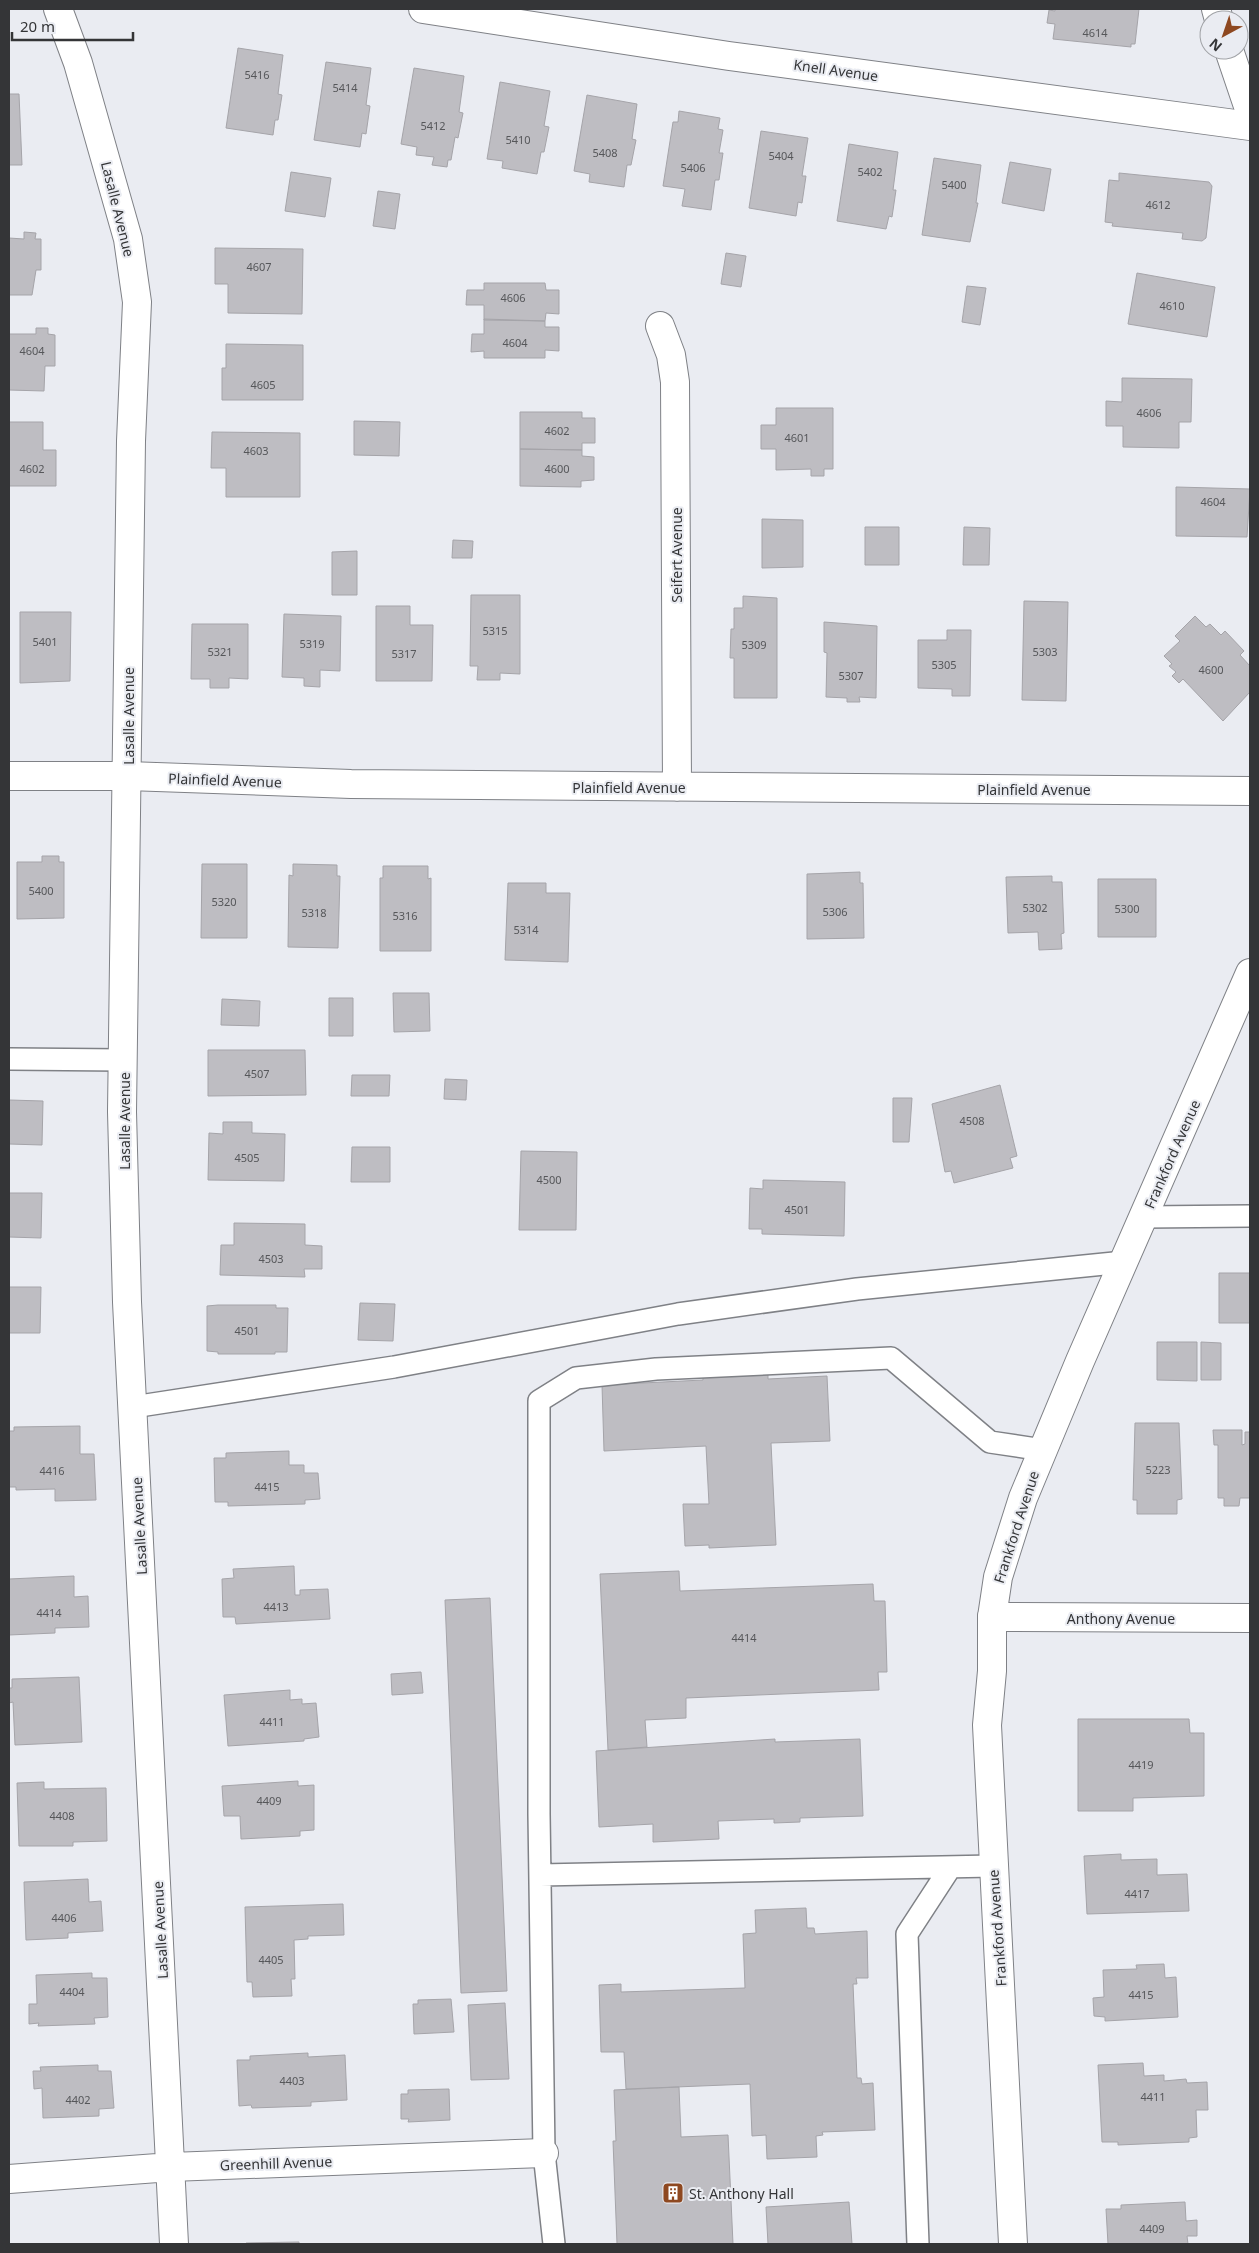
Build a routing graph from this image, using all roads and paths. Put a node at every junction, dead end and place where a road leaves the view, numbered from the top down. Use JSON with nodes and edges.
{"nodes":[{"id":1,"x":58,"y":9,"type":"edge"},
{"id":2,"x":423,"y":9,"type":"edge"},
{"id":3,"x":1233,"y":60,"type":"edge"},
{"id":4,"x":1250,"y":112,"type":"edge"},
{"id":5,"x":1250,"y":126,"type":"edge"},
{"id":6,"x":660,"y":326,"type":"dead end"},
{"id":7,"x":9,"y":776,"type":"edge"},
{"id":8,"x":128,"y":776,"type":"junction"},
{"id":9,"x":677,"y":787,"type":"junction"},
{"id":10,"x":1250,"y":791,"type":"edge"},
{"id":11,"x":1250,"y":973,"type":"edge"},
{"id":12,"x":9,"y":1059,"type":"edge"},
{"id":13,"x":123,"y":1060,"type":"junction"},
{"id":14,"x":1250,"y":1216,"type":"edge"},
{"id":15,"x":1144,"y":1217,"type":"junction"},
{"id":16,"x":1124,"y":1262,"type":"junction"},
{"id":17,"x":133,"y":1407,"type":"junction"},
{"id":18,"x":1043,"y":1450,"type":"junction"},
{"id":19,"x":992,"y":1617,"type":"junction"},
{"id":20,"x":1250,"y":1618,"type":"edge"},
{"id":21,"x":993,"y":1866,"type":"junction"},
{"id":22,"x":950,"y":1868,"type":"junction"},
{"id":23,"x":540,"y":1875,"type":"junction"},
{"id":24,"x":544,"y":2153,"type":"junction"},
{"id":25,"x":170,"y":2167,"type":"junction"},
{"id":26,"x":9,"y":2180,"type":"edge"},
{"id":27,"x":174,"y":2244,"type":"edge"},
{"id":28,"x":554,"y":2244,"type":"edge"},
{"id":29,"x":918,"y":2244,"type":"edge"},
{"id":30,"x":1013,"y":2244,"type":"edge"}],
"edges":[{"from":1,"to":8,"type":"street","name":"Lasalle Avenue"},
{"from":2,"to":5,"type":"street","name":"Knell Avenue"},
{"from":3,"to":4,"type":"street"},
{"from":6,"to":9,"type":"street","name":"Seifert Avenue"},
{"from":7,"to":8,"type":"street","name":"Plainfield Avenue"},
{"from":8,"to":9,"type":"street","name":"Plainfield Avenue"},
{"from":8,"to":13,"type":"street","name":"Lasalle Avenue"},
{"from":9,"to":10,"type":"street","name":"Plainfield Avenue"},
{"from":11,"to":15,"type":"street","name":"Frankford Avenue"},
{"from":12,"to":13,"type":"lane"},
{"from":13,"to":17,"type":"street","name":"Lasalle Avenue"},
{"from":14,"to":15,"type":"lane"},
{"from":15,"to":16,"type":"street","name":"Frankford Avenue"},
{"from":16,"to":17,"type":"lane"},
{"from":16,"to":18,"type":"street","name":"Frankford Avenue"},
{"from":17,"to":25,"type":"street","name":"Lasalle Avenue"},
{"from":18,"to":19,"type":"street","name":"Frankford Avenue"},
{"from":18,"to":23,"type":"lane"},
{"from":19,"to":20,"type":"street","name":"Anthony Avenue"},
{"from":19,"to":21,"type":"street","name":"Frankford Avenue"},
{"from":21,"to":22,"type":"lane"},
{"from":21,"to":30,"type":"street","name":"Frankford Avenue"},
{"from":22,"to":23,"type":"lane"},
{"from":22,"to":29,"type":"lane"},
{"from":23,"to":24,"type":"lane"},
{"from":24,"to":25,"type":"street","name":"Greenhill Avenue"},
{"from":24,"to":28,"type":"lane"},
{"from":25,"to":26,"type":"street","name":"Greenhill Avenue"},
{"from":25,"to":27,"type":"street","name":"Lasalle Avenue"}]}
